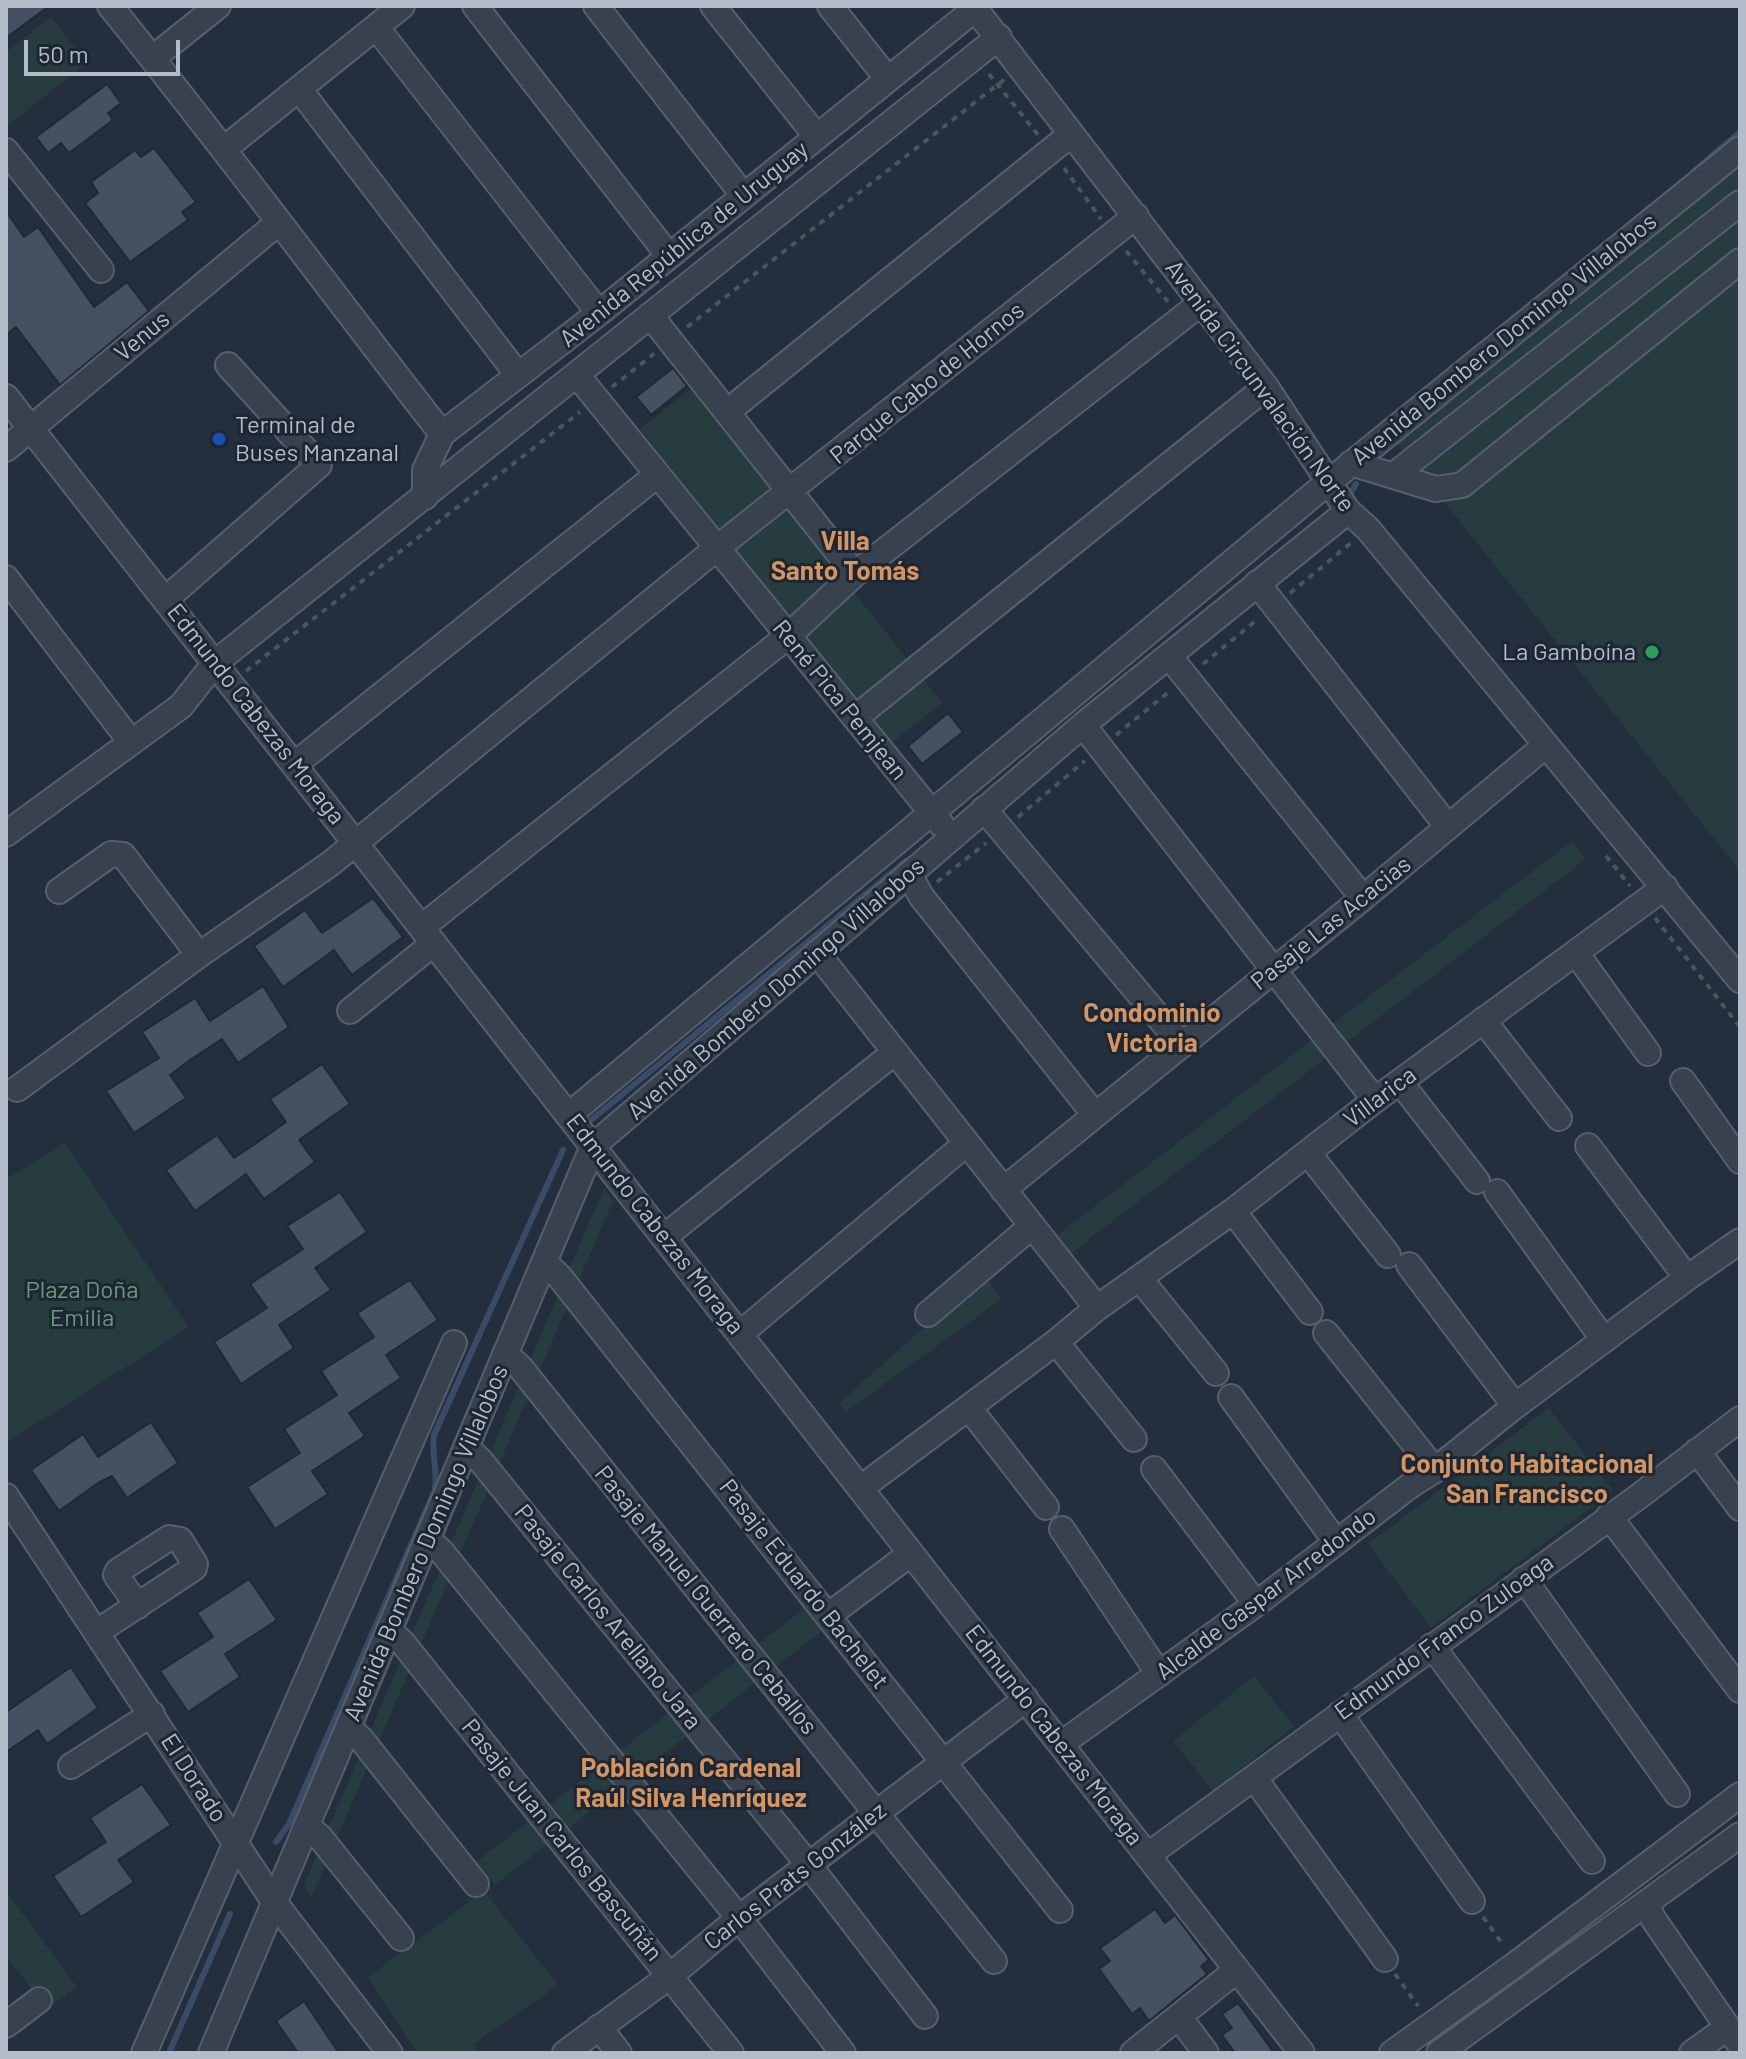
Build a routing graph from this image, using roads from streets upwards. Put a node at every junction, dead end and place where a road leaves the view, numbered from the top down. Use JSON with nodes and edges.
{"nodes":[{"id":1,"x":110,"y":6,"type":"edge"},
{"id":2,"x":218,"y":6,"type":"edge"},
{"id":3,"x":402,"y":6,"type":"edge"},
{"id":4,"x":475,"y":6,"type":"edge"},
{"id":5,"x":596,"y":6,"type":"edge"},
{"id":6,"x":713,"y":6,"type":"edge"},
{"id":7,"x":830,"y":6,"type":"edge"},
{"id":8,"x":974,"y":8,"type":"edge"},
{"id":9,"x":376,"y":27,"type":"junction"},
{"id":10,"x":999,"y":37,"type":"junction"},
{"id":11,"x":153,"y":58,"type":"junction"},
{"id":12,"x":887,"y":78,"type":"junction"},
{"id":13,"x":299,"y":89,"type":"junction"},
{"id":14,"x":1070,"y":135,"type":"junction"},
{"id":15,"x":817,"y":137,"type":"junction"},
{"id":16,"x":224,"y":149,"type":"junction"},
{"id":17,"x":1740,"y":149,"type":"edge"},
{"id":18,"x":6,"y":151,"type":"edge"},
{"id":19,"x":744,"y":196,"type":"junction"},
{"id":20,"x":1740,"y":203,"type":"edge"},
{"id":21,"x":1136,"y":216,"type":"junction"},
{"id":22,"x":278,"y":223,"type":"junction"},
{"id":23,"x":669,"y":256,"type":"junction"},
{"id":24,"x":1740,"y":261,"type":"edge"},
{"id":25,"x":101,"y":270,"type":"dead end"},
{"id":26,"x":1201,"y":303,"type":"junction"},
{"id":27,"x":599,"y":313,"type":"junction"},
{"id":28,"x":650,"y":315,"type":"junction"},
{"id":29,"x":228,"y":365,"type":"dead end"},
{"id":30,"x":518,"y":375,"type":"junction"},
{"id":31,"x":577,"y":375,"type":"junction"},
{"id":32,"x":1266,"y":387,"type":"junction"},
{"id":33,"x":6,"y":397,"type":"edge"},
{"id":34,"x":727,"y":412,"type":"junction"},
{"id":35,"x":31,"y":430,"type":"junction"},
{"id":36,"x":442,"y":434,"type":"junction"},
{"id":37,"x":6,"y":449,"type":"edge"},
{"id":38,"x":1351,"y":463,"type":"junction"},
{"id":39,"x":657,"y":475,"type":"junction"},
{"id":40,"x":1394,"y":475,"type":"junction"},
{"id":41,"x":1329,"y":481,"type":"junction"},
{"id":42,"x":790,"y":492,"type":"junction"},
{"id":43,"x":425,"y":497,"type":"junction"},
{"id":44,"x":1348,"y":511,"type":"junction"},
{"id":45,"x":717,"y":548,"type":"junction"},
{"id":46,"x":855,"y":574,"type":"junction"},
{"id":47,"x":6,"y":578,"type":"edge"},
{"id":48,"x":1257,"y":583,"type":"junction"},
{"id":49,"x":166,"y":599,"type":"junction"},
{"id":50,"x":788,"y":636,"type":"junction"},
{"id":51,"x":1169,"y":656,"type":"junction"},
{"id":52,"x":215,"y":663,"type":"junction"},
{"id":53,"x":855,"y":718,"type":"junction"},
{"id":54,"x":1083,"y":725,"type":"junction"},
{"id":55,"x":131,"y":742,"type":"junction"},
{"id":56,"x":1546,"y":745,"type":"junction"},
{"id":57,"x":294,"y":765,"type":"junction"},
{"id":58,"x":984,"y":809,"type":"junction"},
{"id":59,"x":932,"y":812,"type":"junction"},
{"id":60,"x":1448,"y":827,"type":"junction"},
{"id":61,"x":6,"y":834,"type":"edge"},
{"id":62,"x":952,"y":838,"type":"junction"},
{"id":63,"x":356,"y":842,"type":"junction"},
{"id":64,"x":909,"y":874,"type":"junction"},
{"id":65,"x":1665,"y":887,"type":"junction"},
{"id":66,"x":59,"y":891,"type":"dead end"},
{"id":67,"x":1363,"y":898,"type":"junction"},
{"id":68,"x":428,"y":935,"type":"junction"},
{"id":69,"x":817,"y":953,"type":"junction"},
{"id":70,"x":1576,"y":953,"type":"junction"},
{"id":71,"x":199,"y":955,"type":"junction"},
{"id":72,"x":1274,"y":969,"type":"junction"},
{"id":73,"x":1740,"y":980,"type":"edge"},
{"id":74,"x":350,"y":1011,"type":"dead end"},
{"id":75,"x":1483,"y":1020,"type":"junction"},
{"id":76,"x":1182,"y":1045,"type":"junction"},
{"id":77,"x":895,"y":1052,"type":"junction"},
{"id":78,"x":1648,"y":1053,"type":"dead end"},
{"id":79,"x":1683,"y":1081,"type":"dead end"},
{"id":80,"x":1400,"y":1082,"type":"junction"},
{"id":81,"x":17,"y":1089,"type":"dead end"},
{"id":82,"x":1375,"y":1100,"type":"junction"},
{"id":83,"x":569,"y":1115,"type":"junction"},
{"id":84,"x":1095,"y":1115,"type":"junction"},
{"id":85,"x":1559,"y":1118,"type":"dead end"},
{"id":86,"x":967,"y":1143,"type":"junction"},
{"id":87,"x":593,"y":1146,"type":"junction"},
{"id":88,"x":1588,"y":1146,"type":"dead end"},
{"id":89,"x":1308,"y":1153,"type":"junction"},
{"id":90,"x":1740,"y":1161,"type":"edge"},
{"id":91,"x":1003,"y":1190,"type":"junction"},
{"id":92,"x":1233,"y":1211,"type":"junction"},
{"id":93,"x":1032,"y":1226,"type":"junction"},
{"id":94,"x":664,"y":1237,"type":"junction"},
{"id":95,"x":1740,"y":1241,"type":"edge"},
{"id":96,"x":544,"y":1262,"type":"junction"},
{"id":97,"x":1687,"y":1278,"type":"junction"},
{"id":98,"x":1140,"y":1279,"type":"junction"},
{"id":99,"x":1097,"y":1308,"type":"junction"},
{"id":100,"x":1310,"y":1312,"type":"dead end"},
{"id":101,"x":928,"y":1314,"type":"dead end"},
{"id":102,"x":741,"y":1333,"type":"junction"},
{"id":103,"x":1326,"y":1333,"type":"dead end"},
{"id":104,"x":1604,"y":1340,"type":"junction"},
{"id":105,"x":1056,"y":1342,"type":"junction"},
{"id":106,"x":454,"y":1343,"type":"dead end"},
{"id":107,"x":505,"y":1354,"type":"junction"},
{"id":108,"x":1216,"y":1373,"type":"dead end"},
{"id":109,"x":1231,"y":1397,"type":"dead end"},
{"id":110,"x":1515,"y":1406,"type":"junction"},
{"id":111,"x":969,"y":1408,"type":"junction"},
{"id":112,"x":1740,"y":1419,"type":"edge"},
{"id":113,"x":1134,"y":1439,"type":"dead end"},
{"id":114,"x":466,"y":1447,"type":"junction"},
{"id":115,"x":1697,"y":1451,"type":"junction"},
{"id":116,"x":1154,"y":1469,"type":"dead end"},
{"id":117,"x":1435,"y":1470,"type":"junction"},
{"id":118,"x":861,"y":1488,"type":"junction"},
{"id":119,"x":6,"y":1496,"type":"edge"},
{"id":120,"x":1046,"y":1507,"type":"dead end"},
{"id":121,"x":1740,"y":1508,"type":"edge"},
{"id":122,"x":1609,"y":1516,"type":"junction"},
{"id":123,"x":1062,"y":1529,"type":"dead end"},
{"id":124,"x":427,"y":1539,"type":"junction"},
{"id":125,"x":1336,"y":1542,"type":"junction"},
{"id":126,"x":910,"y":1554,"type":"junction"},
{"id":127,"x":1524,"y":1579,"type":"junction"},
{"id":128,"x":1256,"y":1604,"type":"junction"},
{"id":129,"x":138,"y":1606,"type":"dead end"},
{"id":130,"x":829,"y":1615,"type":"junction"},
{"id":131,"x":389,"y":1630,"type":"junction"},
{"id":132,"x":97,"y":1632,"type":"junction"},
{"id":133,"x":1432,"y":1646,"type":"junction"},
{"id":134,"x":1159,"y":1674,"type":"junction"},
{"id":135,"x":1740,"y":1690,"type":"edge"},
{"id":136,"x":1026,"y":1699,"type":"junction"},
{"id":137,"x":152,"y":1714,"type":"junction"},
{"id":138,"x":1340,"y":1714,"type":"junction"},
{"id":139,"x":348,"y":1728,"type":"junction"},
{"id":140,"x":1061,"y":1744,"type":"junction"},
{"id":141,"x":944,"y":1761,"type":"junction"},
{"id":142,"x":71,"y":1766,"type":"dead end"},
{"id":143,"x":1255,"y":1779,"type":"junction"},
{"id":144,"x":1677,"y":1794,"type":"dead end"},
{"id":145,"x":1740,"y":1795,"type":"edge"},
{"id":146,"x":875,"y":1812,"type":"junction"},
{"id":147,"x":306,"y":1826,"type":"junction"},
{"id":148,"x":1740,"y":1835,"type":"edge"},
{"id":149,"x":234,"y":1842,"type":"junction"},
{"id":150,"x":1148,"y":1855,"type":"junction"},
{"id":151,"x":1592,"y":1861,"type":"dead end"},
{"id":152,"x":808,"y":1864,"type":"junction"},
{"id":153,"x":476,"y":1884,"type":"dead end"},
{"id":154,"x":1472,"y":1901,"type":"road end"},
{"id":155,"x":275,"y":1903,"type":"junction"},
{"id":156,"x":1646,"y":1904,"type":"junction"},
{"id":157,"x":1060,"y":1910,"type":"dead end"},
{"id":158,"x":739,"y":1918,"type":"junction"},
{"id":159,"x":401,"y":1938,"type":"dead end"},
{"id":160,"x":1385,"y":1959,"type":"road end"},
{"id":161,"x":994,"y":1961,"type":"dead end"},
{"id":162,"x":1237,"y":1970,"type":"junction"},
{"id":163,"x":670,"y":1976,"type":"junction"},
{"id":164,"x":39,"y":2000,"type":"dead end"},
{"id":165,"x":925,"y":2016,"type":"dead end"},
{"id":166,"x":1179,"y":2017,"type":"junction"},
{"id":167,"x":6,"y":2025,"type":"edge"},
{"id":168,"x":599,"y":2027,"type":"junction"},
{"id":169,"x":1733,"y":2036,"type":"edge"},
{"id":170,"x":144,"y":2053,"type":"edge"},
{"id":171,"x":211,"y":2053,"type":"edge"},
{"id":172,"x":390,"y":2053,"type":"edge"},
{"id":173,"x":565,"y":2053,"type":"edge"},
{"id":174,"x":619,"y":2053,"type":"edge"},
{"id":175,"x":731,"y":2053,"type":"edge"},
{"id":176,"x":843,"y":2053,"type":"edge"},
{"id":177,"x":1133,"y":2053,"type":"edge"},
{"id":178,"x":1206,"y":2053,"type":"edge"},
{"id":179,"x":1302,"y":2053,"type":"edge"},
{"id":180,"x":1392,"y":2053,"type":"edge"},
{"id":181,"x":1439,"y":2053,"type":"edge"},
{"id":182,"x":1692,"y":2053,"type":"edge"}],
"edges":[{"from":1,"to":11,"type":"street"},
{"from":2,"to":11,"type":"street"},
{"from":3,"to":9,"type":"street"},
{"from":4,"to":23,"type":"street"},
{"from":5,"to":19,"type":"street"},
{"from":6,"to":15,"type":"street"},
{"from":7,"to":12,"type":"street"},
{"from":8,"to":10,"type":"street","name":"Avenida Circunvalación Norte"},
{"from":8,"to":12,"type":"street","name":"Avenida República de Uruguay"},
{"from":9,"to":13,"type":"street"},
{"from":9,"to":27,"type":"street"},
{"from":10,"to":14,"type":"street","name":"Avenida Circunvalación Norte"},
{"from":10,"to":28,"type":"street","name":"Avenida República de Uruguay"},
{"from":11,"to":16,"type":"street"},
{"from":12,"to":15,"type":"street","name":"Avenida República de Uruguay"},
{"from":13,"to":16,"type":"street"},
{"from":13,"to":30,"type":"street"},
{"from":14,"to":21,"type":"street","name":"Avenida Circunvalación Norte"},
{"from":14,"to":34,"type":"street"},
{"from":15,"to":19,"type":"street","name":"Avenida República de Uruguay"},
{"from":16,"to":22,"type":"street"},
{"from":17,"to":38,"type":"street","name":"Avenida Bombero Domingo Villalobos"},
{"from":18,"to":25,"type":"street"},
{"from":19,"to":23,"type":"street","name":"Avenida República de Uruguay"},
{"from":20,"to":40,"type":"street"},
{"from":21,"to":26,"type":"street","name":"Avenida Circunvalación Norte"},
{"from":21,"to":42,"type":"street","name":"Parque Cabo de Hornos"},
{"from":22,"to":35,"type":"street","name":"Venus"},
{"from":22,"to":36,"type":"street"},
{"from":23,"to":27,"type":"street","name":"Avenida República de Uruguay"},
{"from":24,"to":40,"type":"street"},
{"from":26,"to":32,"type":"street","name":"Avenida Circunvalación Norte"},
{"from":26,"to":46,"type":"street"},
{"from":27,"to":30,"type":"street","name":"Avenida República de Uruguay"},
{"from":28,"to":31,"type":"street","name":"Avenida República de Uruguay"},
{"from":28,"to":34,"type":"street"},
{"from":29,"to":49,"type":"street"},
{"from":30,"to":36,"type":"street","name":"Avenida República de Uruguay"},
{"from":31,"to":39,"type":"street","name":"René Pica Pemjean"},
{"from":31,"to":43,"type":"street","name":"Avenida República de Uruguay"},
{"from":32,"to":41,"type":"street","name":"Avenida Circunvalación Norte"},
{"from":32,"to":53,"type":"street"},
{"from":33,"to":35,"type":"street","name":"Edmundo Cabezas Moraga"},
{"from":34,"to":42,"type":"street"},
{"from":35,"to":37,"type":"street","name":"Venus"},
{"from":35,"to":49,"type":"street","name":"Edmundo Cabezas Moraga"},
{"from":36,"to":43,"type":"street","name":"Avenida República de Uruguay"},
{"from":38,"to":40,"type":"street"},
{"from":38,"to":41,"type":"street","name":"Avenida Bombero Domingo Villalobos"},
{"from":39,"to":45,"type":"street","name":"René Pica Pemjean"},
{"from":39,"to":57,"type":"street"},
{"from":41,"to":44,"type":"street","name":"Avenida Circunvalación Norte"},
{"from":41,"to":59,"type":"street","name":"Avenida Bombero Domingo Villalobos"},
{"from":42,"to":45,"type":"street","name":"Parque Cabo de Hornos"},
{"from":42,"to":46,"type":"street"},
{"from":43,"to":52,"type":"street","name":"Avenida República de Uruguay"},
{"from":44,"to":48,"type":"street","name":"Avenida Bombero Domingo Villalobos"},
{"from":44,"to":56,"type":"street","name":"Avenida Circunvalación Norte"},
{"from":45,"to":50,"type":"street","name":"René Pica Pemjean"},
{"from":45,"to":63,"type":"street","name":"Parque Cabo de Hornos"},
{"from":46,"to":50,"type":"street"},
{"from":47,"to":55,"type":"street"},
{"from":48,"to":51,"type":"street","name":"Avenida Bombero Domingo Villalobos"},
{"from":48,"to":60,"type":"street"},
{"from":49,"to":52,"type":"street","name":"Edmundo Cabezas Moraga"},
{"from":50,"to":53,"type":"street","name":"René Pica Pemjean"},
{"from":50,"to":68,"type":"street"},
{"from":51,"to":54,"type":"street","name":"Avenida Bombero Domingo Villalobos"},
{"from":51,"to":67,"type":"street"},
{"from":52,"to":55,"type":"street","name":"Avenida República de Uruguay"},
{"from":52,"to":57,"type":"street","name":"Edmundo Cabezas Moraga"},
{"from":53,"to":59,"type":"street","name":"René Pica Pemjean"},
{"from":54,"to":58,"type":"street","name":"Avenida Bombero Domingo Villalobos"},
{"from":54,"to":72,"type":"street"},
{"from":55,"to":61,"type":"street","name":"Avenida República de Uruguay"},
{"from":56,"to":60,"type":"street","name":"Pasaje Las Acacias"},
{"from":56,"to":65,"type":"street","name":"Avenida Circunvalación Norte"},
{"from":57,"to":63,"type":"street","name":"Edmundo Cabezas Moraga"},
{"from":58,"to":62,"type":"street","name":"Avenida Bombero Domingo Villalobos"},
{"from":58,"to":76,"type":"street"},
{"from":59,"to":62,"type":"street","name":"René Pica Pemjean"},
{"from":59,"to":83,"type":"street","name":"Avenida Bombero Domingo Villalobos"},
{"from":60,"to":67,"type":"street","name":"Pasaje Las Acacias"},
{"from":62,"to":64,"type":"street","name":"Avenida Bombero Domingo Villalobos"},
{"from":63,"to":68,"type":"street","name":"Edmundo Cabezas Moraga"},
{"from":63,"to":71,"type":"street","name":"Parque Cabo de Hornos"},
{"from":64,"to":69,"type":"street","name":"Avenida Bombero Domingo Villalobos"},
{"from":64,"to":84,"type":"street"},
{"from":65,"to":70,"type":"street","name":"Villarica"},
{"from":65,"to":73,"type":"street","name":"Avenida Circunvalación Norte"},
{"from":66,"to":71,"type":"street"},
{"from":67,"to":72,"type":"street","name":"Pasaje Las Acacias"},
{"from":68,"to":74,"type":"street"},
{"from":68,"to":83,"type":"street","name":"Edmundo Cabezas Moraga"},
{"from":69,"to":77,"type":"street"},
{"from":69,"to":87,"type":"street","name":"Avenida Bombero Domingo Villalobos"},
{"from":70,"to":75,"type":"street","name":"Villarica"},
{"from":70,"to":78,"type":"street"},
{"from":71,"to":81,"type":"street","name":"Parque Cabo de Hornos"},
{"from":72,"to":76,"type":"street","name":"Pasaje Las Acacias"},
{"from":72,"to":82,"type":"street"},
{"from":75,"to":80,"type":"street","name":"Villarica"},
{"from":75,"to":85,"type":"street"},
{"from":76,"to":84,"type":"street","name":"Pasaje Las Acacias"},
{"from":77,"to":86,"type":"street"},
{"from":77,"to":94,"type":"street"},
{"from":79,"to":90,"type":"street"},
{"from":80,"to":82,"type":"street","name":"Villarica"},
{"from":80,"to":104,"type":"street"},
{"from":82,"to":89,"type":"street","name":"Villarica"},
{"from":83,"to":87,"type":"street","name":"Edmundo Cabezas Moraga"},
{"from":84,"to":91,"type":"street","name":"Pasaje Las Acacias"},
{"from":86,"to":91,"type":"street"},
{"from":86,"to":102,"type":"street"},
{"from":87,"to":94,"type":"street","name":"Edmundo Cabezas Moraga"},
{"from":87,"to":96,"type":"street","name":"Avenida Bombero Domingo Villalobos"},
{"from":88,"to":97,"type":"street"},
{"from":89,"to":92,"type":"street","name":"Villarica"},
{"from":89,"to":110,"type":"street"},
{"from":91,"to":93,"type":"street"},
{"from":92,"to":98,"type":"street","name":"Villarica"},
{"from":92,"to":100,"type":"street"},
{"from":93,"to":99,"type":"street"},
{"from":93,"to":101,"type":"street"},
{"from":94,"to":102,"type":"street","name":"Edmundo Cabezas Moraga"},
{"from":95,"to":97,"type":"street","name":"Alcalde Gaspar Arredondo"},
{"from":96,"to":107,"type":"street","name":"Avenida Bombero Domingo Villalobos"},
{"from":96,"to":130,"type":"street","name":"Pasaje Eduardo Bachelet"},
{"from":97,"to":104,"type":"street","name":"Alcalde Gaspar Arredondo"},
{"from":98,"to":99,"type":"street","name":"Villarica"},
{"from":98,"to":108,"type":"street"},
{"from":99,"to":105,"type":"street","name":"Villarica"},
{"from":102,"to":118,"type":"street","name":"Edmundo Cabezas Moraga"},
{"from":103,"to":117,"type":"street"},
{"from":104,"to":110,"type":"street","name":"Alcalde Gaspar Arredondo"},
{"from":105,"to":111,"type":"street","name":"Villarica"},
{"from":105,"to":113,"type":"street"},
{"from":106,"to":149,"type":"street"},
{"from":107,"to":114,"type":"street","name":"Avenida Bombero Domingo Villalobos"},
{"from":107,"to":146,"type":"street","name":"Pasaje Manuel Guerrero Ceballos"},
{"from":109,"to":125,"type":"street"},
{"from":110,"to":117,"type":"street","name":"Alcalde Gaspar Arredondo"},
{"from":111,"to":118,"type":"street","name":"Villarica"},
{"from":111,"to":120,"type":"street"},
{"from":112,"to":115,"type":"street","name":"Edmundo Franco Zuloaga"},
{"from":114,"to":124,"type":"street","name":"Avenida Bombero Domingo Villalobos"},
{"from":114,"to":152,"type":"street","name":"Pasaje Carlos Arellano Jara"},
{"from":115,"to":121,"type":"street"},
{"from":115,"to":122,"type":"street","name":"Edmundo Franco Zuloaga"},
{"from":116,"to":128,"type":"street"},
{"from":117,"to":125,"type":"street","name":"Alcalde Gaspar Arredondo"},
{"from":118,"to":126,"type":"street","name":"Edmundo Cabezas Moraga"},
{"from":119,"to":132,"type":"street","name":"El Dorado"},
{"from":122,"to":127,"type":"street","name":"Edmundo Franco Zuloaga"},
{"from":122,"to":135,"type":"street"},
{"from":123,"to":134,"type":"street"},
{"from":124,"to":131,"type":"street","name":"Avenida Bombero Domingo Villalobos"},
{"from":124,"to":158,"type":"street"},
{"from":125,"to":128,"type":"street","name":"Alcalde Gaspar Arredondo"},
{"from":126,"to":130,"type":"street"},
{"from":126,"to":136,"type":"street","name":"Edmundo Cabezas Moraga"},
{"from":127,"to":133,"type":"street","name":"Edmundo Franco Zuloaga"},
{"from":127,"to":144,"type":"street"},
{"from":128,"to":134,"type":"street","name":"Alcalde Gaspar Arredondo"},
{"from":129,"to":132,"type":"street"},
{"from":130,"to":141,"type":"street","name":"Pasaje Eduardo Bachelet"},
{"from":131,"to":139,"type":"street","name":"Avenida Bombero Domingo Villalobos"},
{"from":131,"to":163,"type":"street","name":"Pasaje Juan Carlos Bascuñán"},
{"from":132,"to":137,"type":"street","name":"El Dorado"},
{"from":133,"to":138,"type":"street","name":"Edmundo Franco Zuloaga"},
{"from":133,"to":151,"type":"street"},
{"from":134,"to":140,"type":"street","name":"Alcalde Gaspar Arredondo"},
{"from":136,"to":140,"type":"street","name":"Edmundo Cabezas Moraga"},
{"from":136,"to":141,"type":"street","name":"Carlos Prats González"},
{"from":137,"to":142,"type":"street"},
{"from":137,"to":149,"type":"street","name":"El Dorado"},
{"from":138,"to":143,"type":"street","name":"Edmundo Franco Zuloaga"},
{"from":138,"to":154,"type":"street"},
{"from":139,"to":147,"type":"street","name":"Avenida Bombero Domingo Villalobos"},
{"from":139,"to":153,"type":"street"},
{"from":140,"to":150,"type":"street","name":"Edmundo Cabezas Moraga"},
{"from":141,"to":146,"type":"street","name":"Carlos Prats González"},
{"from":141,"to":157,"type":"street","name":"Pasaje Eduardo Bachelet"},
{"from":143,"to":150,"type":"street","name":"Edmundo Franco Zuloaga"},
{"from":143,"to":160,"type":"street"},
{"from":145,"to":180,"type":"street"},
{"from":146,"to":152,"type":"street","name":"Carlos Prats González"},
{"from":146,"to":161,"type":"street","name":"Pasaje Manuel Guerrero Ceballos"},
{"from":147,"to":155,"type":"street","name":"Avenida Bombero Domingo Villalobos"},
{"from":147,"to":159,"type":"street"},
{"from":148,"to":156,"type":"street"},
{"from":149,"to":155,"type":"street","name":"El Dorado"},
{"from":149,"to":170,"type":"street"},
{"from":150,"to":162,"type":"street","name":"Edmundo Cabezas Moraga"},
{"from":152,"to":158,"type":"street","name":"Carlos Prats González"},
{"from":152,"to":165,"type":"street","name":"Pasaje Carlos Arellano Jara"},
{"from":155,"to":171,"type":"street","name":"Avenida Bombero Domingo Villalobos"},
{"from":155,"to":172,"type":"street","name":"El Dorado"},
{"from":156,"to":169,"type":"street"},
{"from":156,"to":181,"type":"street"},
{"from":158,"to":163,"type":"street","name":"Carlos Prats González"},
{"from":158,"to":176,"type":"street"},
{"from":162,"to":166,"type":"street"},
{"from":162,"to":179,"type":"street","name":"Edmundo Cabezas Moraga"},
{"from":163,"to":168,"type":"street","name":"Carlos Prats González"},
{"from":163,"to":175,"type":"street","name":"Pasaje Juan Carlos Bascuñán"},
{"from":164,"to":167,"type":"street"},
{"from":166,"to":177,"type":"street"},
{"from":166,"to":178,"type":"street"},
{"from":168,"to":173,"type":"street","name":"Carlos Prats González"},
{"from":168,"to":174,"type":"street"},
{"from":169,"to":182,"type":"street"}]}
